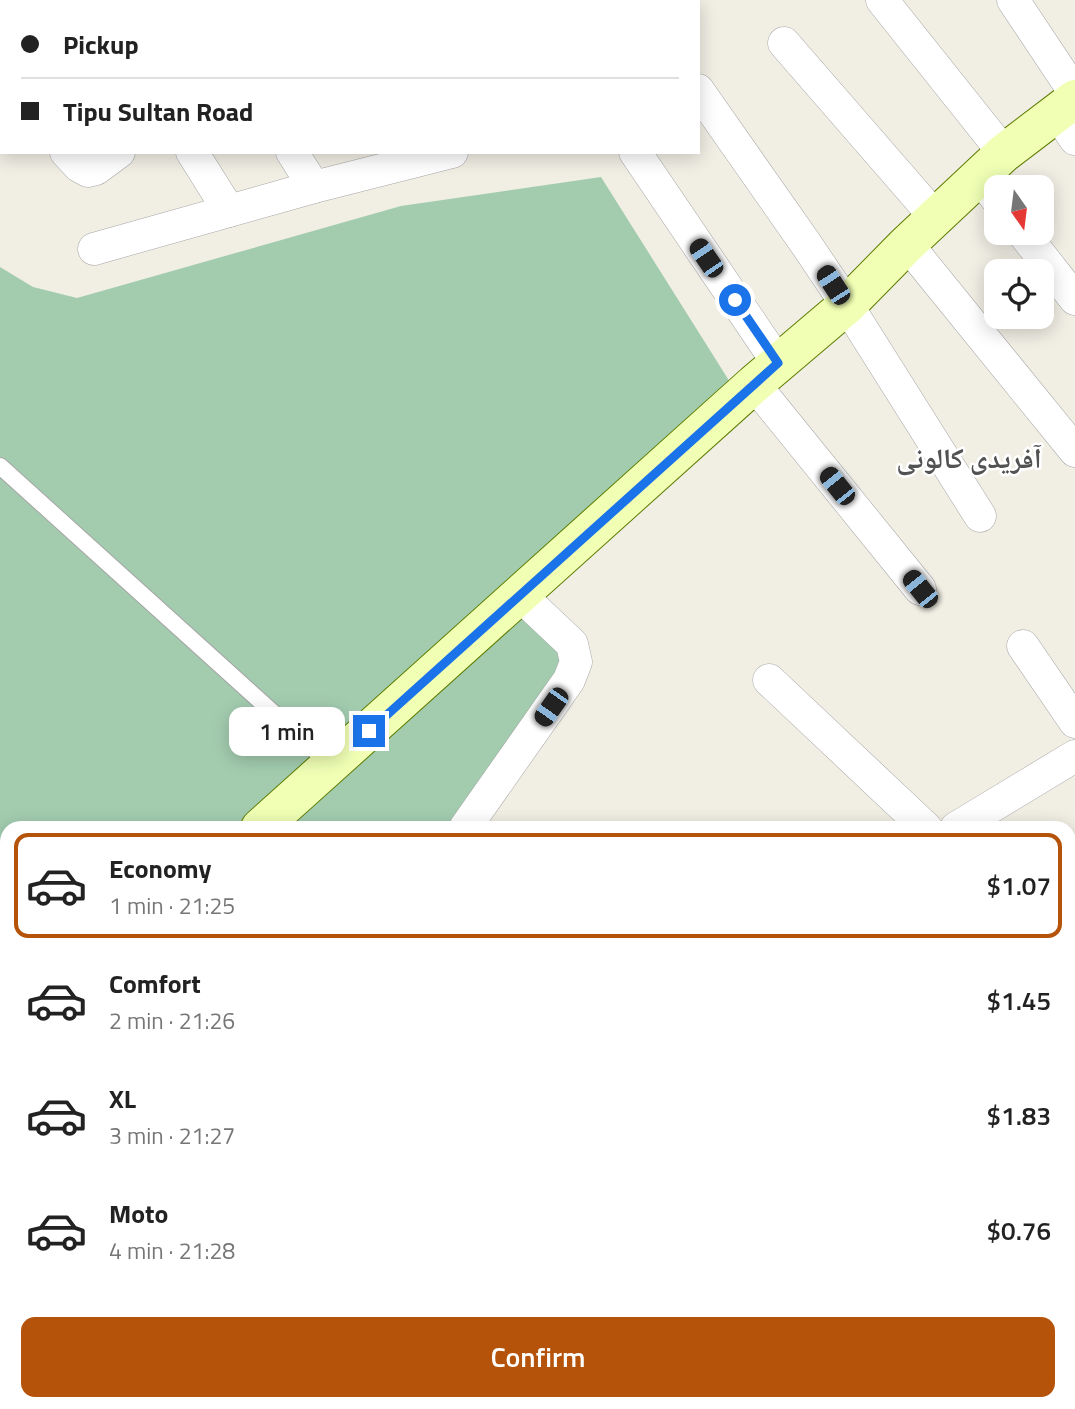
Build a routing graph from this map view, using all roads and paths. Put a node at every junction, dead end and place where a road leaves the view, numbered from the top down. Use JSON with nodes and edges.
{"nodes":[{"id":1,"x":882,"y":0,"type":"edge"},
{"id":2,"x":1013,"y":0,"type":"edge"},
{"id":3,"x":784,"y":43,"type":"dead end"},
{"id":4,"x":700,"y":93,"type":"edge"},
{"id":5,"x":1071,"y":111,"type":"edge"},
{"id":6,"x":68,"y":154,"type":"edge"},
{"id":7,"x":116,"y":154,"type":"edge"},
{"id":8,"x":193,"y":154,"type":"edge"},
{"id":9,"x":293,"y":154,"type":"edge"},
{"id":10,"x":444,"y":154,"type":"edge"},
{"id":11,"x":636,"y":154,"type":"edge"},
{"id":12,"x":992,"y":175,"type":"edge"},
{"id":13,"x":994,"y":175,"type":"edge"},
{"id":14,"x":984,"y":183,"type":"edge"},
{"id":15,"x":314,"y":187,"type":"junction"},
{"id":16,"x":229,"y":211,"type":"junction"},
{"id":17,"x":936,"y":218,"type":"junction"},
{"id":18,"x":907,"y":244,"type":"junction"},
{"id":19,"x":1032,"y":245,"type":"edge"},
{"id":20,"x":94,"y":249,"type":"dead end"},
{"id":21,"x":1075,"y":299,"type":"edge"},
{"id":22,"x":847,"y":305,"type":"junction"},
{"id":23,"x":766,"y":374,"type":"junction"},
{"id":24,"x":1075,"y":451,"type":"edge"},
{"id":25,"x":0,"y":466,"type":"edge"},
{"id":26,"x":980,"y":516,"type":"dead end"},
{"id":27,"x":920,"y":589,"type":"dead end"},
{"id":28,"x":520,"y":594,"type":"junction"},
{"id":29,"x":1023,"y":646,"type":"dead end"},
{"id":30,"x":769,"y":680,"type":"dead end"},
{"id":31,"x":1075,"y":722,"type":"edge"},
{"id":32,"x":1075,"y":756,"type":"edge"},
{"id":33,"x":331,"y":765,"type":"junction"},
{"id":34,"x":268,"y":821,"type":"edge"},
{"id":35,"x":470,"y":821,"type":"edge"},
{"id":36,"x":919,"y":821,"type":"edge"},
{"id":37,"x":968,"y":821,"type":"edge"}],
"edges":[{"from":1,"to":12,"type":"street"},
{"from":2,"to":5,"type":"street"},
{"from":3,"to":17,"type":"street"},
{"from":4,"to":22,"type":"street"},
{"from":5,"to":13,"type":"main road"},
{"from":6,"to":7,"type":"street"},
{"from":8,"to":16,"type":"street"},
{"from":9,"to":15,"type":"street"},
{"from":10,"to":15,"type":"street"},
{"from":11,"to":23,"type":"street"},
{"from":14,"to":17,"type":"main road"},
{"from":15,"to":16,"type":"street"},
{"from":16,"to":20,"type":"street"},
{"from":17,"to":18,"type":"main road"},
{"from":18,"to":22,"type":"main road"},
{"from":18,"to":24,"type":"street"},
{"from":19,"to":21,"type":"street"},
{"from":22,"to":23,"type":"main road"},
{"from":22,"to":26,"type":"street"},
{"from":23,"to":27,"type":"street"},
{"from":23,"to":28,"type":"main road"},
{"from":25,"to":33,"type":"lane"},
{"from":28,"to":33,"type":"main road"},
{"from":28,"to":35,"type":"street"},
{"from":29,"to":31,"type":"street"},
{"from":30,"to":36,"type":"street"},
{"from":32,"to":37,"type":"street"},
{"from":33,"to":34,"type":"main road"}]}
